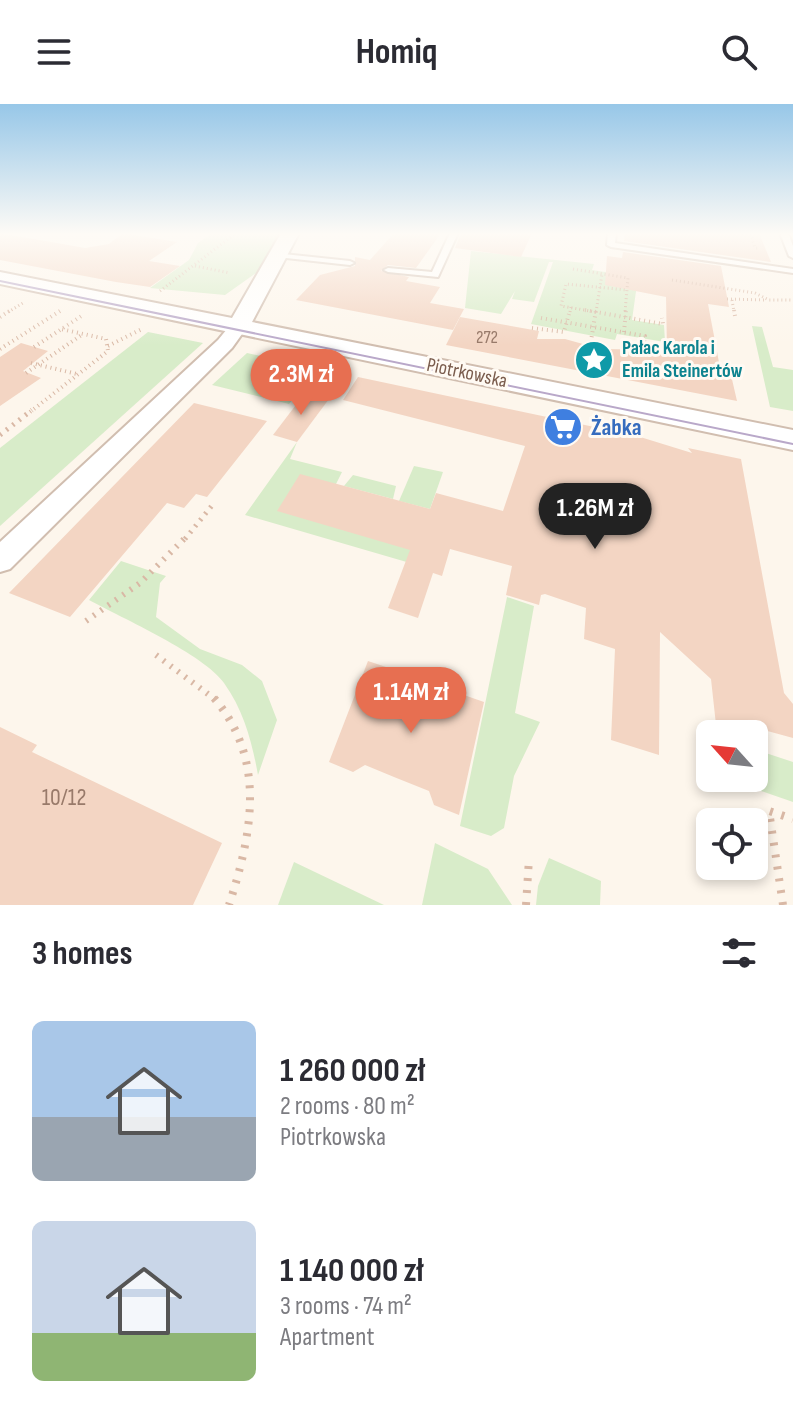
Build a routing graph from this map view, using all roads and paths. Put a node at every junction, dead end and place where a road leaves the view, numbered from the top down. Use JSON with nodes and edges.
{"nodes":[{"id":1,"x":187,"y":270,"type":"edge"},
{"id":2,"x":218,"y":270,"type":"edge"},
{"id":3,"x":269,"y":270,"type":"edge"},
{"id":4,"x":392,"y":270,"type":"edge"},
{"id":5,"x":437,"y":270,"type":"edge"},
{"id":6,"x":581,"y":270,"type":"edge"},
{"id":7,"x":230,"y":273,"type":"dead end"},
{"id":8,"x":602,"y":274,"type":"junction"},
{"id":9,"x":0,"y":278,"type":"edge"},
{"id":10,"x":672,"y":280,"type":"dead end"},
{"id":11,"x":721,"y":285,"type":"dead end"},
{"id":12,"x":726,"y":288,"type":"junction"},
{"id":13,"x":599,"y":289,"type":"junction"},
{"id":14,"x":627,"y":290,"type":"junction"},
{"id":15,"x":159,"y":292,"type":"dead end"},
{"id":16,"x":769,"y":300,"type":"junction"},
{"id":17,"x":793,"y":300,"type":"edge"},
{"id":18,"x":26,"y":302,"type":"dead end"},
{"id":19,"x":571,"y":307,"type":"junction"},
{"id":20,"x":63,"y":309,"type":"dead end"},
{"id":21,"x":595,"y":312,"type":"junction"},
{"id":22,"x":84,"y":314,"type":"dead end"},
{"id":23,"x":735,"y":316,"type":"dead end"},
{"id":24,"x":0,"y":317,"type":"edge"},
{"id":25,"x":625,"y":317,"type":"junction"},
{"id":26,"x":541,"y":318,"type":"dead end"},
{"id":27,"x":662,"y":318,"type":"dead end"},
{"id":28,"x":568,"y":323,"type":"junction"},
{"id":29,"x":147,"y":327,"type":"dead end"},
{"id":30,"x":238,"y":327,"type":"junction"},
{"id":31,"x":592,"y":327,"type":"junction"},
{"id":32,"x":532,"y":328,"type":"dead end"},
{"id":33,"x":61,"y":329,"type":"junction"},
{"id":34,"x":624,"y":332,"type":"junction"},
{"id":35,"x":83,"y":334,"type":"junction"},
{"id":36,"x":108,"y":346,"type":"junction"},
{"id":37,"x":34,"y":347,"type":"dead end"},
{"id":38,"x":590,"y":347,"type":"dead end"},
{"id":39,"x":0,"y":349,"type":"edge"},
{"id":40,"x":632,"y":352,"type":"dead end"},
{"id":41,"x":31,"y":363,"type":"dead end"},
{"id":42,"x":38,"y":365,"type":"junction"},
{"id":43,"x":26,"y":373,"type":"dead end"},
{"id":44,"x":78,"y":374,"type":"junction"},
{"id":45,"x":0,"y":432,"type":"edge"},
{"id":46,"x":793,"y":440,"type":"edge"},
{"id":47,"x":214,"y":503,"type":"dead end"},
{"id":48,"x":0,"y":560,"type":"edge"},
{"id":49,"x":86,"y":621,"type":"dead end"},
{"id":50,"x":156,"y":655,"type":"dead end"},
{"id":51,"x":793,"y":819,"type":"edge"},
{"id":52,"x":529,"y":859,"type":"dead end"},
{"id":53,"x":229,"y":905,"type":"edge"},
{"id":54,"x":526,"y":905,"type":"edge"},
{"id":55,"x":783,"y":905,"type":"edge"}],
"edges":[{"from":1,"to":15,"type":"path"},
{"from":2,"to":7,"type":"path"},
{"from":3,"to":30,"type":"street"},
{"from":4,"to":5,"type":"lane"},
{"from":6,"to":8,"type":"path"},
{"from":8,"to":13,"type":"path"},
{"from":8,"to":14,"type":"path"},
{"from":9,"to":30,"type":"street","name":"Piotrkowska"},
{"from":10,"to":12,"type":"path"},
{"from":11,"to":12,"type":"path"},
{"from":12,"to":16,"type":"path"},
{"from":13,"to":14,"type":"path"},
{"from":13,"to":19,"type":"path"},
{"from":13,"to":21,"type":"path"},
{"from":14,"to":25,"type":"path"},
{"from":16,"to":17,"type":"path"},
{"from":16,"to":23,"type":"path"},
{"from":18,"to":24,"type":"path"},
{"from":19,"to":21,"type":"path"},
{"from":19,"to":28,"type":"path"},
{"from":20,"to":39,"type":"path"},
{"from":21,"to":25,"type":"path"},
{"from":21,"to":31,"type":"path"},
{"from":22,"to":33,"type":"path"},
{"from":25,"to":27,"type":"path"},
{"from":25,"to":34,"type":"path"},
{"from":26,"to":28,"type":"path"},
{"from":28,"to":31,"type":"path"},
{"from":28,"to":32,"type":"path"},
{"from":29,"to":36,"type":"path"},
{"from":30,"to":46,"type":"street","name":"Piotrkowska"},
{"from":30,"to":48,"type":"street"},
{"from":31,"to":34,"type":"path"},
{"from":31,"to":38,"type":"path"},
{"from":33,"to":35,"type":"path"},
{"from":33,"to":37,"type":"path"},
{"from":34,"to":40,"type":"path"},
{"from":35,"to":36,"type":"path"},
{"from":35,"to":42,"type":"path"},
{"from":36,"to":44,"type":"path"},
{"from":41,"to":42,"type":"path"},
{"from":42,"to":43,"type":"path"},
{"from":42,"to":44,"type":"path"},
{"from":44,"to":45,"type":"path"},
{"from":47,"to":49,"type":"path"},
{"from":50,"to":53,"type":"path"},
{"from":51,"to":55,"type":"path"},
{"from":52,"to":54,"type":"path"}]}
